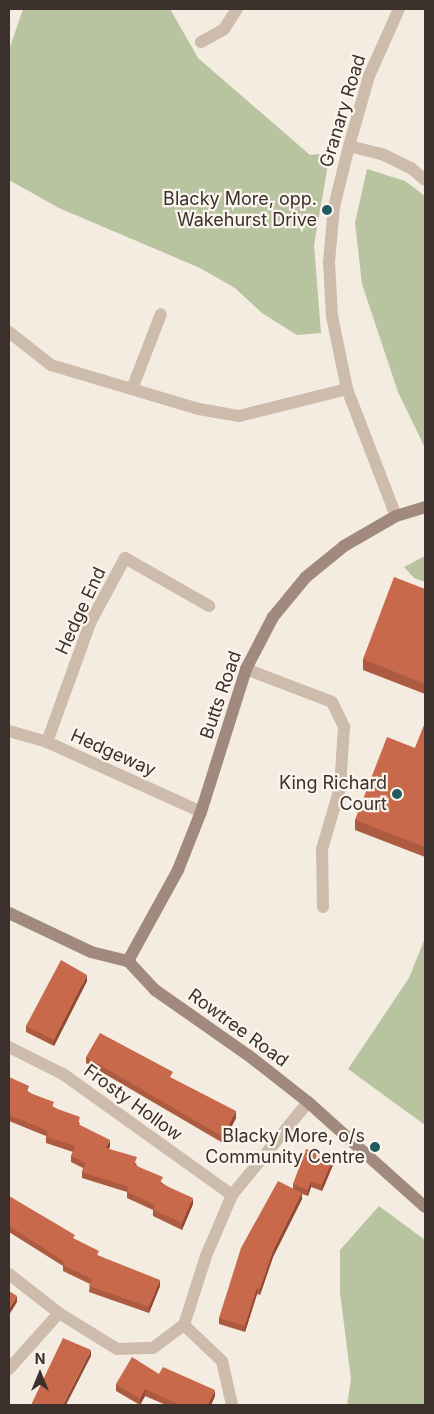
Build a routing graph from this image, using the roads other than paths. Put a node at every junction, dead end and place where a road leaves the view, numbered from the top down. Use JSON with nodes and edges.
{"nodes":[{"id":1,"x":238,"y":9,"type":"edge"},
{"id":2,"x":399,"y":9,"type":"edge"},
{"id":3,"x":201,"y":42,"type":"dead end"},
{"id":4,"x":349,"y":146,"type":"junction"},
{"id":5,"x":425,"y":180,"type":"edge"},
{"id":6,"x":161,"y":314,"type":"dead end"},
{"id":7,"x":9,"y":332,"type":"edge"},
{"id":8,"x":132,"y":389,"type":"junction"},
{"id":9,"x":347,"y":389,"type":"junction"},
{"id":10,"x":425,"y":507,"type":"edge"},
{"id":11,"x":396,"y":516,"type":"junction"},
{"id":12,"x":209,"y":606,"type":"dead end"},
{"id":13,"x":246,"y":668,"type":"junction"},
{"id":14,"x":9,"y":731,"type":"edge"},
{"id":15,"x":47,"y":742,"type":"junction"},
{"id":16,"x":201,"y":812,"type":"junction"},
{"id":17,"x":323,"y":907,"type":"dead end"},
{"id":18,"x":9,"y":913,"type":"edge"},
{"id":19,"x":128,"y":961,"type":"junction"},
{"id":20,"x":9,"y":1047,"type":"edge"},
{"id":21,"x":308,"y":1102,"type":"junction"},
{"id":22,"x":232,"y":1195,"type":"junction"},
{"id":23,"x":425,"y":1207,"type":"edge"},
{"id":24,"x":9,"y":1274,"type":"edge"},
{"id":25,"x":59,"y":1313,"type":"junction"},
{"id":26,"x":184,"y":1325,"type":"junction"},
{"id":27,"x":9,"y":1369,"type":"edge"},
{"id":28,"x":232,"y":1405,"type":"edge"}],
"edges":[{"from":1,"to":3,"type":"street"},
{"from":2,"to":4,"type":"street","name":"Granary Road"},
{"from":4,"to":5,"type":"street"},
{"from":4,"to":9,"type":"street","name":"Granary Road"},
{"from":6,"to":8,"type":"street"},
{"from":7,"to":8,"type":"street"},
{"from":8,"to":9,"type":"street"},
{"from":9,"to":11,"type":"street","name":"Granary Road"},
{"from":10,"to":11,"type":"street","name":"Butts Road"},
{"from":11,"to":13,"type":"street","name":"Butts Road"},
{"from":12,"to":15,"type":"street","name":"Hedge End"},
{"from":13,"to":16,"type":"street","name":"Butts Road"},
{"from":13,"to":17,"type":"street"},
{"from":14,"to":15,"type":"street","name":"Hedgeway"},
{"from":15,"to":16,"type":"street","name":"Hedgeway"},
{"from":16,"to":19,"type":"street","name":"Butts Road"},
{"from":18,"to":19,"type":"street"},
{"from":19,"to":21,"type":"street","name":"Rowtree Road"},
{"from":20,"to":22,"type":"street","name":"Frosty Hollow"},
{"from":21,"to":22,"type":"street"},
{"from":21,"to":23,"type":"street","name":"Rowtree Road"},
{"from":22,"to":26,"type":"street"},
{"from":24,"to":25,"type":"street"},
{"from":25,"to":26,"type":"street"},
{"from":25,"to":27,"type":"street"},
{"from":26,"to":28,"type":"street"}]}
